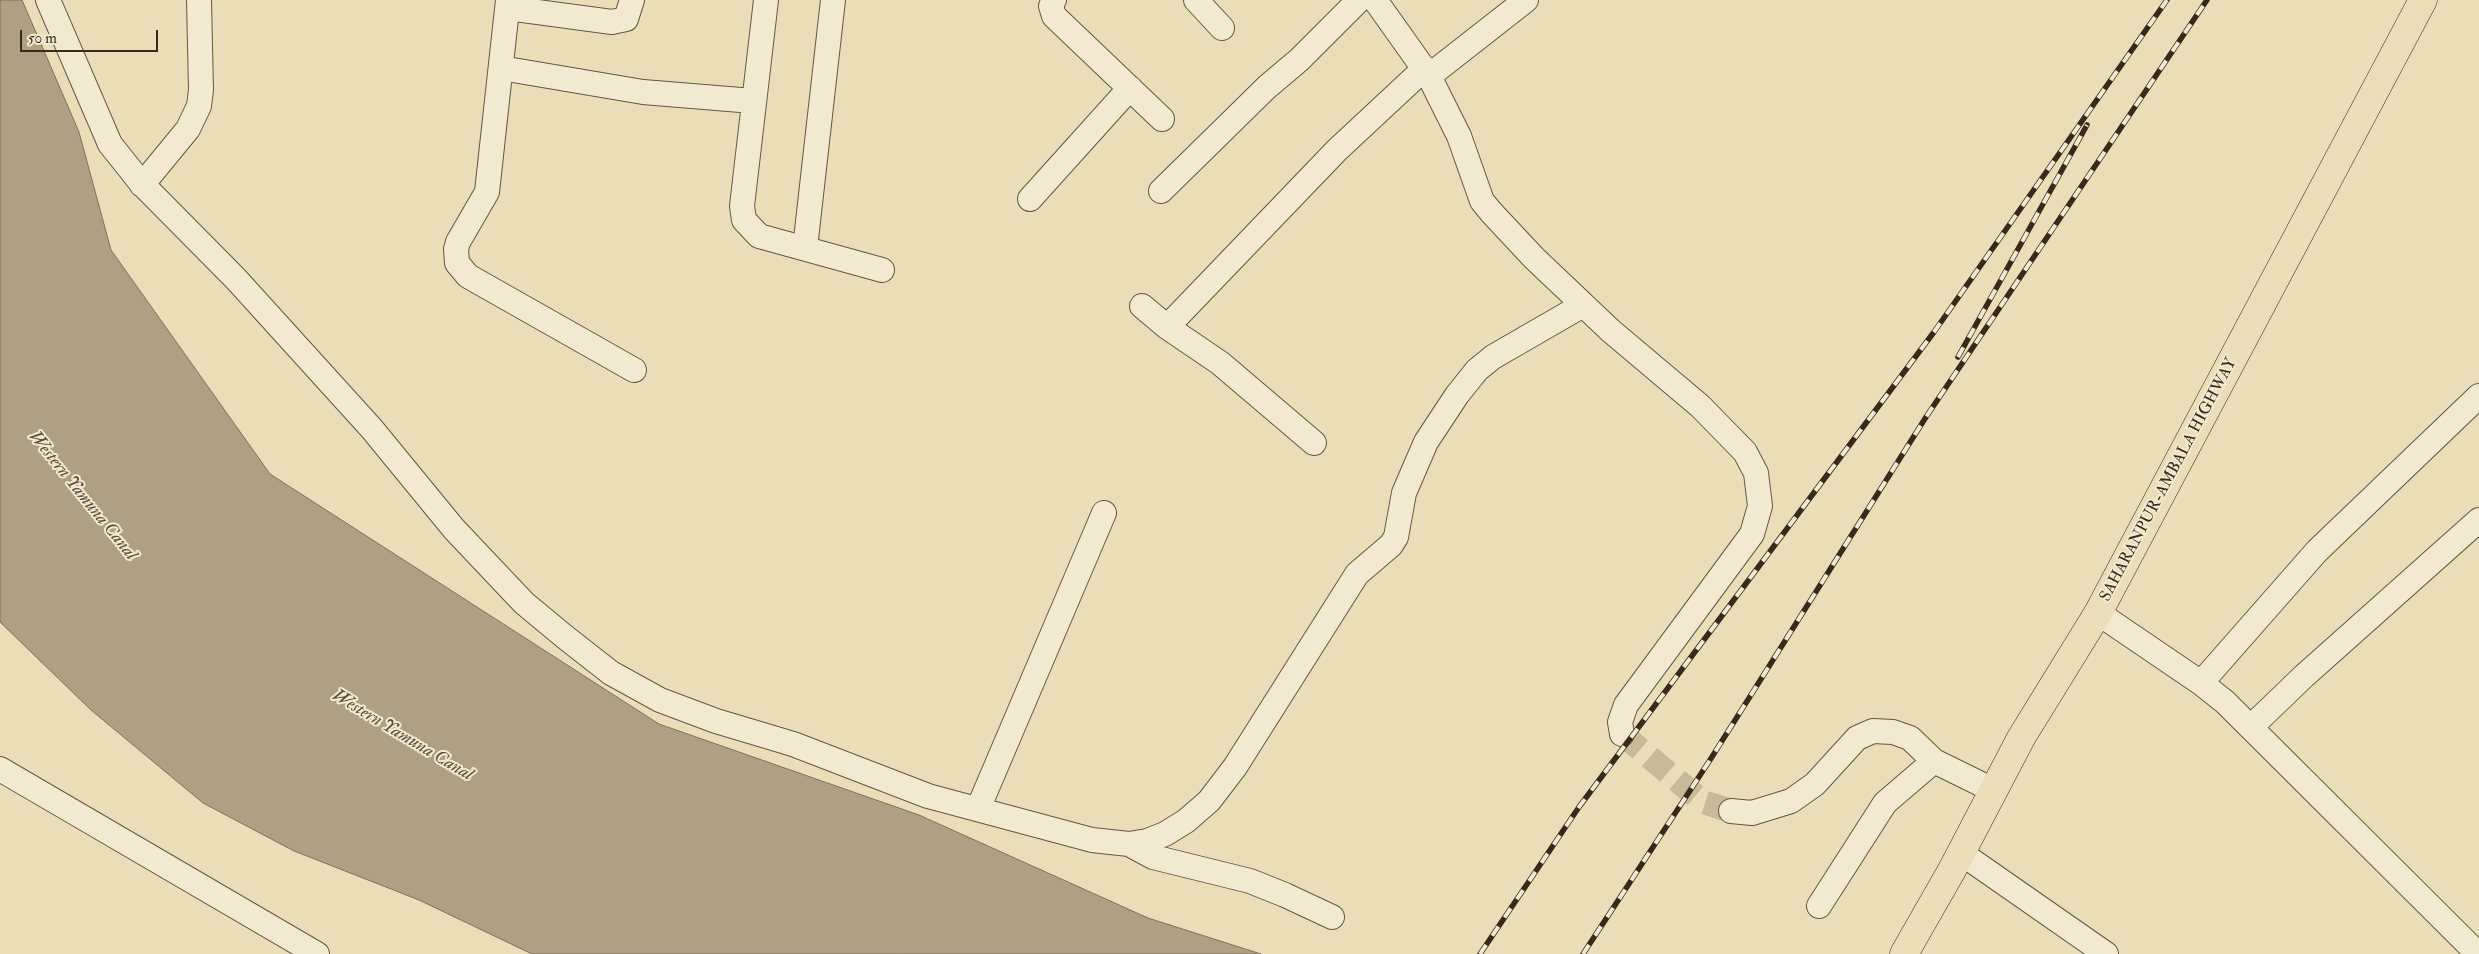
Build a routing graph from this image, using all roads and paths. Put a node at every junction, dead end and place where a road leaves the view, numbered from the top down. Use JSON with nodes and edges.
{"nodes":[{"id":1,"x":48,"y":0,"type":"edge"},
{"id":2,"x":199,"y":0,"type":"edge"},
{"id":3,"x":632,"y":0,"type":"edge"},
{"id":4,"x":766,"y":0,"type":"edge"},
{"id":5,"x":833,"y":0,"type":"edge"},
{"id":6,"x":1054,"y":0,"type":"edge"},
{"id":7,"x":1196,"y":0,"type":"edge"},
{"id":8,"x":1359,"y":0,"type":"edge"},
{"id":9,"x":1375,"y":0,"type":"edge"},
{"id":10,"x":1526,"y":0,"type":"edge"},
{"id":11,"x":2423,"y":0,"type":"edge"},
{"id":12,"x":508,"y":4,"type":"edge"},
{"id":13,"x":1222,"y":28,"type":"dead end"},
{"id":14,"x":500,"y":68,"type":"junction"},
{"id":15,"x":1427,"y":72,"type":"junction"},
{"id":16,"x":1130,"y":88,"type":"junction"},
{"id":17,"x":753,"y":101,"type":"junction"},
{"id":18,"x":1162,"y":119,"type":"dead end"},
{"id":19,"x":142,"y":185,"type":"junction"},
{"id":20,"x":1161,"y":192,"type":"dead end"},
{"id":21,"x":1030,"y":199,"type":"dead end"},
{"id":22,"x":805,"y":248,"type":"junction"},
{"id":23,"x":882,"y":270,"type":"dead end"},
{"id":24,"x":1583,"y":305,"type":"junction"},
{"id":25,"x":1142,"y":306,"type":"dead end"},
{"id":26,"x":1167,"y":327,"type":"junction"},
{"id":27,"x":634,"y":370,"type":"dead end"},
{"id":28,"x":2479,"y":396,"type":"edge"},
{"id":29,"x":1314,"y":443,"type":"dead end"},
{"id":30,"x":1104,"y":513,"type":"dead end"},
{"id":31,"x":2479,"y":520,"type":"edge"},
{"id":32,"x":2098,"y":613,"type":"junction"},
{"id":33,"x":2201,"y":682,"type":"junction"},
{"id":34,"x":2251,"y":727,"type":"junction"},
{"id":35,"x":1622,"y":734,"type":"dead end"},
{"id":36,"x":1934,"y":761,"type":"junction"},
{"id":37,"x":0,"y":769,"type":"edge"},
{"id":38,"x":1994,"y":790,"type":"junction"},
{"id":39,"x":978,"y":809,"type":"junction"},
{"id":40,"x":1731,"y":811,"type":"tunnel mouth"},
{"id":41,"x":1129,"y":844,"type":"junction"},
{"id":42,"x":1961,"y":853,"type":"junction"},
{"id":43,"x":1819,"y":906,"type":"dead end"},
{"id":44,"x":1332,"y":917,"type":"dead end"},
{"id":45,"x":1917,"y":928,"type":"junction"},
{"id":46,"x":317,"y":954,"type":"edge"},
{"id":47,"x":1904,"y":954,"type":"edge"},
{"id":48,"x":1921,"y":954,"type":"edge"},
{"id":49,"x":2106,"y":954,"type":"edge"},
{"id":50,"x":2478,"y":954,"type":"edge"}],
"edges":[{"from":1,"to":19,"type":"street"},
{"from":2,"to":19,"type":"street"},
{"from":3,"to":12,"type":"street"},
{"from":4,"to":17,"type":"street"},
{"from":5,"to":22,"type":"street"},
{"from":6,"to":16,"type":"street"},
{"from":7,"to":13,"type":"street"},
{"from":8,"to":20,"type":"street"},
{"from":9,"to":15,"type":"street"},
{"from":10,"to":15,"type":"street"},
{"from":11,"to":32,"type":"main road","name":"SAHARANPUR-AMBALA HIGHWAY"},
{"from":12,"to":14,"type":"street"},
{"from":14,"to":17,"type":"street"},
{"from":14,"to":27,"type":"street"},
{"from":15,"to":24,"type":"street"},
{"from":15,"to":26,"type":"street"},
{"from":16,"to":18,"type":"street"},
{"from":16,"to":21,"type":"street"},
{"from":17,"to":22,"type":"street"},
{"from":19,"to":39,"type":"street"},
{"from":22,"to":23,"type":"street"},
{"from":24,"to":35,"type":"street"},
{"from":24,"to":41,"type":"street"},
{"from":25,"to":26,"type":"street"},
{"from":26,"to":29,"type":"street"},
{"from":28,"to":33,"type":"street"},
{"from":30,"to":39,"type":"street"},
{"from":31,"to":34,"type":"street"},
{"from":32,"to":33,"type":"street"},
{"from":32,"to":38,"type":"main road","name":"SAHARANPUR-AMBALA HIGHWAY"},
{"from":33,"to":34,"type":"street"},
{"from":34,"to":50,"type":"street"},
{"from":36,"to":38,"type":"street"},
{"from":36,"to":40,"type":"street"},
{"from":36,"to":43,"type":"street"},
{"from":37,"to":46,"type":"street"},
{"from":38,"to":42,"type":"main road","name":"SAHARANPUR-AMBALA HIGHWAY"},
{"from":39,"to":41,"type":"street"},
{"from":41,"to":44,"type":"street"},
{"from":42,"to":45,"type":"main road","name":"SAHARANPUR-AMBALA HIGHWAY"},
{"from":42,"to":49,"type":"street"},
{"from":45,"to":47,"type":"main road","name":"SAHARANPUR-AMBALA HIGHWAY"},
{"from":45,"to":48,"type":"street"}]}
